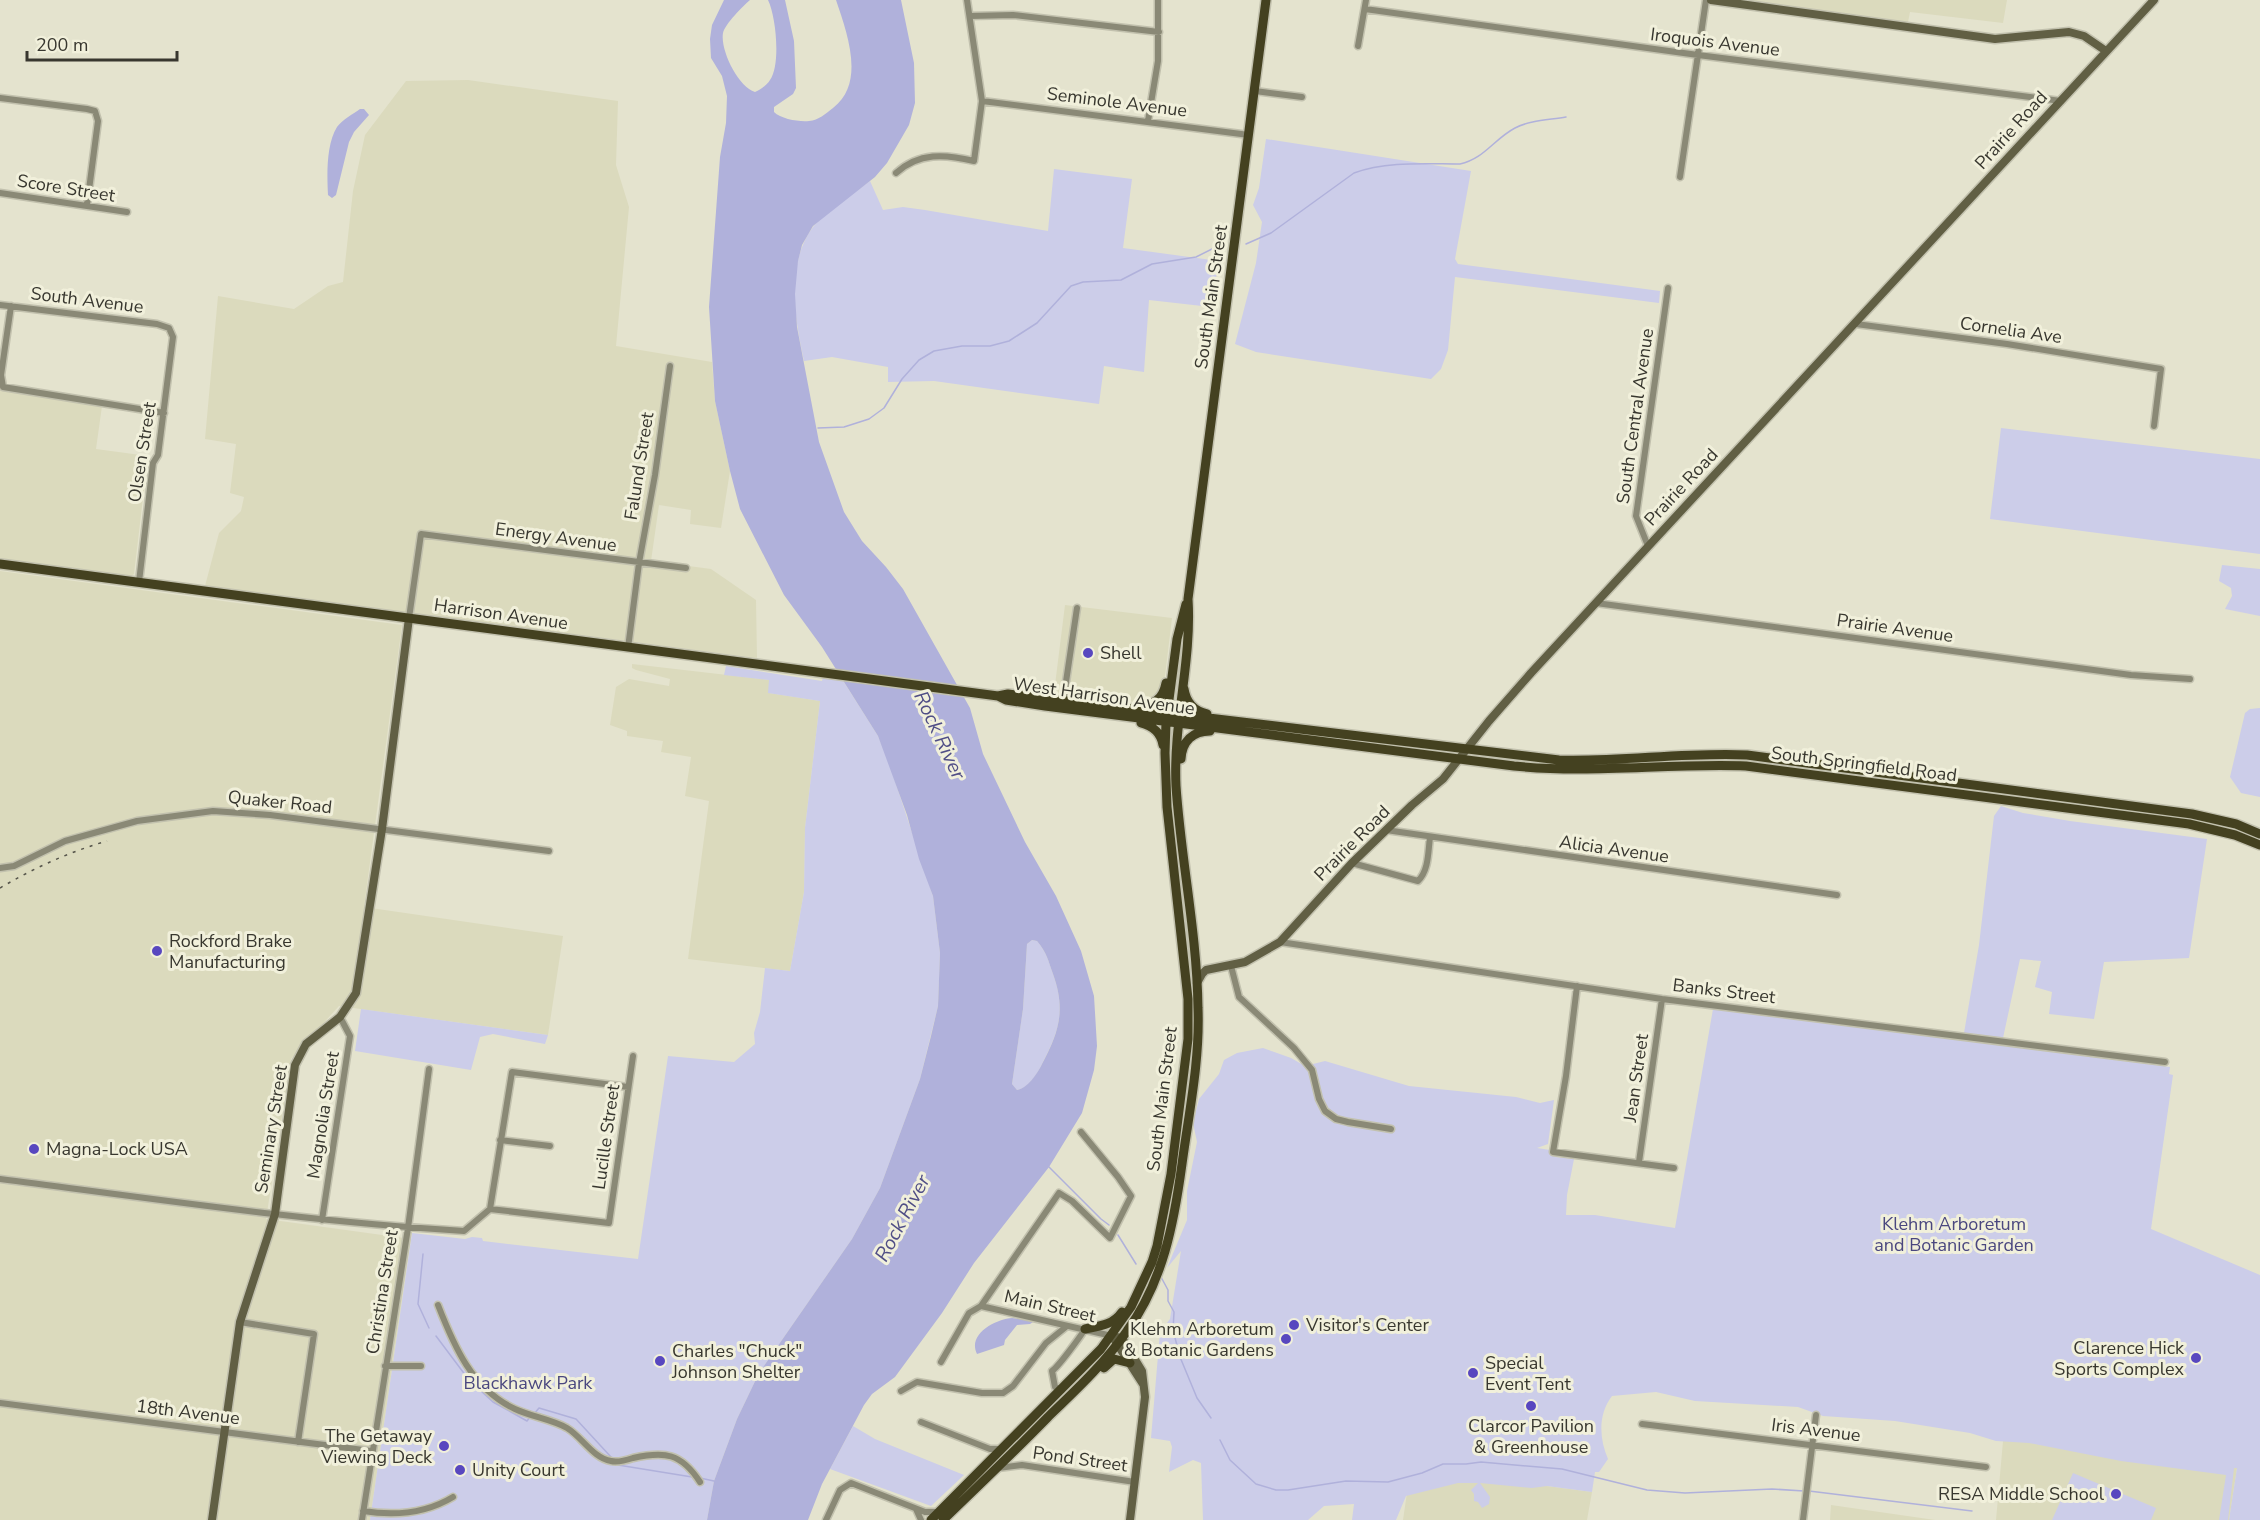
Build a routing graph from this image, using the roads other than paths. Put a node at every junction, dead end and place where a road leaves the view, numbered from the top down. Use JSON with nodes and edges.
{"nodes":[{"id":1,"x":968,"y":0,"type":"edge"},
{"id":2,"x":1158,"y":0,"type":"edge"},
{"id":3,"x":1266,"y":0,"type":"edge"},
{"id":4,"x":1366,"y":0,"type":"edge"},
{"id":5,"x":1706,"y":0,"type":"edge"},
{"id":6,"x":1711,"y":0,"type":"edge"},
{"id":7,"x":2154,"y":0,"type":"edge"},
{"id":8,"x":1365,"y":9,"type":"junction"},
{"id":9,"x":970,"y":16,"type":"junction"},
{"id":10,"x":1159,"y":32,"type":"junction"},
{"id":11,"x":1358,"y":46,"type":"dead end"},
{"id":12,"x":2106,"y":51,"type":"junction"},
{"id":13,"x":1698,"y":55,"type":"junction"},
{"id":14,"x":1255,"y":91,"type":"junction"},
{"id":15,"x":1302,"y":97,"type":"dead end"},
{"id":16,"x":0,"y":98,"type":"edge"},
{"id":17,"x":982,"y":101,"type":"junction"},
{"id":18,"x":2061,"y":101,"type":"junction"},
{"id":19,"x":1148,"y":121,"type":"junction"},
{"id":20,"x":1249,"y":135,"type":"junction"},
{"id":21,"x":896,"y":173,"type":"dead end"},
{"id":22,"x":1680,"y":177,"type":"dead end"},
{"id":23,"x":0,"y":193,"type":"edge"},
{"id":24,"x":87,"y":205,"type":"junction"},
{"id":25,"x":128,"y":212,"type":"dead end"},
{"id":26,"x":1668,"y":288,"type":"dead end"},
{"id":27,"x":0,"y":305,"type":"edge"},
{"id":28,"x":11,"y":306,"type":"junction"},
{"id":29,"x":1856,"y":324,"type":"junction"},
{"id":30,"x":170,"y":328,"type":"joint"},
{"id":31,"x":670,"y":366,"type":"dead end"},
{"id":32,"x":164,"y":413,"type":"junction"},
{"id":33,"x":2154,"y":426,"type":"dead end"},
{"id":34,"x":1648,"y":546,"type":"junction"},
{"id":35,"x":639,"y":563,"type":"junction"},
{"id":36,"x":0,"y":564,"type":"edge"},
{"id":37,"x":686,"y":568,"type":"dead end"},
{"id":38,"x":139,"y":582,"type":"junction"},
{"id":39,"x":1188,"y":598,"type":"junction"},
{"id":40,"x":1596,"y":603,"type":"junction"},
{"id":41,"x":1077,"y":608,"type":"dead end"},
{"id":42,"x":1181,"y":617,"type":"junction"},
{"id":43,"x":409,"y":618,"type":"junction"},
{"id":44,"x":628,"y":648,"type":"junction"},
{"id":45,"x":1184,"y":676,"type":"junction"},
{"id":46,"x":2190,"y":679,"type":"dead end"},
{"id":47,"x":999,"y":696,"type":"joint"},
{"id":48,"x":1064,"y":706,"type":"junction"},
{"id":49,"x":1124,"y":707,"type":"junction"},
{"id":50,"x":1167,"y":717,"type":"junction"},
{"id":51,"x":1178,"y":719,"type":"junction"},
{"id":52,"x":1295,"y":729,"type":"junction"},
{"id":53,"x":1231,"y":731,"type":"junction"},
{"id":54,"x":1467,"y":750,"type":"junction"},
{"id":55,"x":1165,"y":753,"type":"junction"},
{"id":56,"x":1460,"y":759,"type":"junction"},
{"id":57,"x":1180,"y":827,"type":"junction"},
{"id":58,"x":381,"y":829,"type":"junction"},
{"id":59,"x":1386,"y":830,"type":"junction"},
{"id":60,"x":2260,"y":834,"type":"edge"},
{"id":61,"x":1430,"y":837,"type":"junction"},
{"id":62,"x":2260,"y":845,"type":"edge"},
{"id":63,"x":549,"y":851,"type":"dead end"},
{"id":64,"x":1352,"y":863,"type":"junction"},
{"id":65,"x":0,"y":868,"type":"edge"},
{"id":66,"x":1837,"y":895,"type":"dead end"},
{"id":67,"x":1280,"y":942,"type":"junction"},
{"id":68,"x":1194,"y":954,"type":"junction"},
{"id":69,"x":1231,"y":966,"type":"junction"},
{"id":70,"x":1214,"y":968,"type":"junction"},
{"id":71,"x":1197,"y":983,"type":"junction"},
{"id":72,"x":1577,"y":986,"type":"junction"},
{"id":73,"x":1662,"y":999,"type":"junction"},
{"id":74,"x":340,"y":1017,"type":"junction"},
{"id":75,"x":633,"y":1056,"type":"dead end"},
{"id":76,"x":2165,"y":1062,"type":"dead end"},
{"id":77,"x":429,"y":1069,"type":"dead end"},
{"id":78,"x":628,"y":1087,"type":"junction"},
{"id":79,"x":1391,"y":1129,"type":"dead end"},
{"id":80,"x":1081,"y":1132,"type":"dead end"},
{"id":81,"x":500,"y":1140,"type":"junction"},
{"id":82,"x":550,"y":1146,"type":"dead end"},
{"id":83,"x":1639,"y":1162,"type":"junction"},
{"id":84,"x":1674,"y":1168,"type":"dead end"},
{"id":85,"x":0,"y":1179,"type":"edge"},
{"id":86,"x":490,"y":1209,"type":"junction"},
{"id":87,"x":275,"y":1214,"type":"junction"},
{"id":88,"x":322,"y":1220,"type":"junction"},
{"id":89,"x":408,"y":1228,"type":"junction"},
{"id":90,"x":1160,"y":1231,"type":"junction"},
{"id":91,"x":438,"y":1305,"type":"dead end"},
{"id":92,"x":981,"y":1306,"type":"junction"},
{"id":93,"x":240,"y":1322,"type":"junction"},
{"id":94,"x":1067,"y":1326,"type":"junction"},
{"id":95,"x":1085,"y":1329,"type":"junction"},
{"id":96,"x":1117,"y":1339,"type":"junction"},
{"id":97,"x":941,"y":1362,"type":"dead end"},
{"id":98,"x":1130,"y":1363,"type":"junction"},
{"id":99,"x":385,"y":1366,"type":"junction"},
{"id":100,"x":421,"y":1366,"type":"dead end"},
{"id":101,"x":1144,"y":1385,"type":"junction"},
{"id":102,"x":1079,"y":1387,"type":"junction"},
{"id":103,"x":1062,"y":1390,"type":"junction"},
{"id":104,"x":901,"y":1391,"type":"dead end"},
{"id":105,"x":0,"y":1403,"type":"edge"},
{"id":106,"x":1816,"y":1415,"type":"dead end"},
{"id":107,"x":921,"y":1422,"type":"dead end"},
{"id":108,"x":1642,"y":1424,"type":"dead end"},
{"id":109,"x":224,"y":1432,"type":"junction"},
{"id":110,"x":298,"y":1442,"type":"junction"},
{"id":111,"x":1812,"y":1445,"type":"junction"},
{"id":112,"x":984,"y":1447,"type":"junction"},
{"id":113,"x":1003,"y":1448,"type":"junction"},
{"id":114,"x":1015,"y":1450,"type":"junction"},
{"id":115,"x":371,"y":1451,"type":"junction"},
{"id":116,"x":987,"y":1465,"type":"junction"},
{"id":117,"x":1022,"y":1466,"type":"junction"},
{"id":118,"x":1986,"y":1467,"type":"dead end"},
{"id":119,"x":997,"y":1468,"type":"junction"},
{"id":120,"x":700,"y":1482,"type":"dead end"},
{"id":121,"x":1135,"y":1482,"type":"junction"},
{"id":122,"x":453,"y":1497,"type":"dead end"},
{"id":123,"x":916,"y":1509,"type":"junction"},
{"id":124,"x":363,"y":1510,"type":"junction"},
{"id":125,"x":941,"y":1516,"type":"edge"},
{"id":126,"x":212,"y":1520,"type":"edge"},
{"id":127,"x":362,"y":1520,"type":"edge"},
{"id":128,"x":826,"y":1520,"type":"edge"},
{"id":129,"x":921,"y":1520,"type":"edge"},
{"id":130,"x":931,"y":1520,"type":"edge"},
{"id":131,"x":1130,"y":1520,"type":"edge"},
{"id":132,"x":1803,"y":1520,"type":"edge"}],
"edges":[{"from":1,"to":9,"type":"street"},
{"from":2,"to":10,"type":"street"},
{"from":3,"to":14,"type":"main road","name":"South Main Street"},
{"from":4,"to":8,"type":"street"},
{"from":5,"to":13,"type":"street"},
{"from":6,"to":12,"type":"street"},
{"from":7,"to":12,"type":"street","name":"Prairie Road"},
{"from":8,"to":11,"type":"street"},
{"from":8,"to":13,"type":"street","name":"Iroquois Avenue"},
{"from":9,"to":10,"type":"street"},
{"from":9,"to":17,"type":"street"},
{"from":10,"to":19,"type":"street"},
{"from":12,"to":18,"type":"street","name":"Prairie Road"},
{"from":13,"to":18,"type":"street","name":"Iroquois Avenue"},
{"from":13,"to":22,"type":"street"},
{"from":14,"to":15,"type":"street"},
{"from":14,"to":20,"type":"main road","name":"South Main Street"},
{"from":16,"to":24,"type":"street"},
{"from":17,"to":19,"type":"street","name":"Seminole Avenue"},
{"from":17,"to":21,"type":"street"},
{"from":18,"to":29,"type":"street","name":"Prairie Road"},
{"from":19,"to":20,"type":"street","name":"Seminole Avenue"},
{"from":20,"to":39,"type":"main road","name":"South Main Street"},
{"from":23,"to":24,"type":"street","name":"Score Street"},
{"from":24,"to":25,"type":"street","name":"Score Street"},
{"from":26,"to":34,"type":"street","name":"South Central Avenue"},
{"from":27,"to":28,"type":"street","name":"South Avenue"},
{"from":28,"to":30,"type":"street","name":"South Avenue"},
{"from":28,"to":32,"type":"street"},
{"from":29,"to":33,"type":"street","name":"Cornelia Ave"},
{"from":29,"to":34,"type":"street","name":"Prairie Road"},
{"from":30,"to":32,"type":"street","name":"Olsen Street"},
{"from":31,"to":35,"type":"street","name":"Falund Street"},
{"from":32,"to":38,"type":"street","name":"Olsen Street"},
{"from":34,"to":40,"type":"street","name":"Prairie Road"},
{"from":35,"to":37,"type":"street","name":"Energy Avenue"},
{"from":35,"to":43,"type":"street","name":"Energy Avenue"},
{"from":35,"to":44,"type":"street","name":"Falund Street"},
{"from":36,"to":38,"type":"main road","name":"Harrison Avenue"},
{"from":38,"to":43,"type":"main road","name":"Harrison Avenue"},
{"from":39,"to":42,"type":"main road","name":"South Main Street"},
{"from":39,"to":45,"type":"main road","name":"South Main Street"},
{"from":40,"to":46,"type":"street","name":"Prairie Avenue"},
{"from":40,"to":54,"type":"street","name":"Prairie Road"},
{"from":41,"to":48,"type":"street"},
{"from":42,"to":49,"type":"main road"},
{"from":42,"to":50,"type":"main road","name":"South Main Street"},
{"from":43,"to":44,"type":"main road","name":"Harrison Avenue"},
{"from":43,"to":58,"type":"street","name":"Seminary Street"},
{"from":44,"to":47,"type":"main road","name":"Harrison Avenue"},
{"from":45,"to":51,"type":"main road","name":"South Main Street"},
{"from":45,"to":52,"type":"main road"},
{"from":47,"to":48,"type":"main road","name":"West Harrison Avenue"},
{"from":48,"to":49,"type":"main road","name":"West Harrison Avenue"},
{"from":48,"to":50,"type":"main road","name":"West Harrison Avenue"},
{"from":48,"to":55,"type":"main road"},
{"from":49,"to":50,"type":"main road","name":"West Harrison Avenue"},
{"from":50,"to":51,"type":"main road","name":"West Harrison Avenue"},
{"from":50,"to":55,"type":"main road","name":"South Main Street"},
{"from":51,"to":52,"type":"main road","name":"West Harrison Avenue"},
{"from":51,"to":53,"type":"main road","name":"West Harrison Avenue"},
{"from":51,"to":57,"type":"main road","name":"South Main Street"},
{"from":52,"to":54,"type":"main road","name":"West Harrison Avenue"},
{"from":53,"to":56,"type":"main road","name":"West Harrison Avenue"},
{"from":53,"to":57,"type":"main road"},
{"from":54,"to":56,"type":"street","name":"Prairie Road"},
{"from":54,"to":60,"type":"main road","name":"South Springfield Road"},
{"from":55,"to":90,"type":"main road","name":"South Main Street"},
{"from":56,"to":59,"type":"street","name":"Prairie Road"},
{"from":56,"to":62,"type":"main road","name":"South Springfield Road"},
{"from":57,"to":68,"type":"main road","name":"South Main Street"},
{"from":58,"to":63,"type":"street","name":"Quaker Road"},
{"from":58,"to":65,"type":"street","name":"Quaker Road"},
{"from":58,"to":74,"type":"street","name":"Seminary Street"},
{"from":59,"to":61,"type":"street","name":"Alicia Avenue"},
{"from":59,"to":64,"type":"street","name":"Prairie Road"},
{"from":61,"to":64,"type":"street"},
{"from":61,"to":66,"type":"street","name":"Alicia Avenue"},
{"from":64,"to":67,"type":"street","name":"Prairie Road"},
{"from":67,"to":69,"type":"street","name":"Prairie Road"},
{"from":67,"to":72,"type":"street","name":"Banks Street"},
{"from":68,"to":70,"type":"street"},
{"from":68,"to":71,"type":"main road","name":"South Main Street"},
{"from":69,"to":70,"type":"street","name":"Prairie Road"},
{"from":69,"to":79,"type":"street"},
{"from":70,"to":71,"type":"street"},
{"from":71,"to":96,"type":"main road","name":"South Main Street"},
{"from":72,"to":73,"type":"street","name":"Banks Street"},
{"from":72,"to":83,"type":"street"},
{"from":73,"to":76,"type":"street","name":"Banks Street"},
{"from":73,"to":83,"type":"street","name":"Jean Street"},
{"from":74,"to":87,"type":"street","name":"Seminary Street"},
{"from":74,"to":88,"type":"street","name":"Magnolia Street"},
{"from":75,"to":78,"type":"street","name":"Lucille Street"},
{"from":77,"to":89,"type":"street","name":"Christina Street"},
{"from":78,"to":81,"type":"street"},
{"from":78,"to":86,"type":"street","name":"Lucille Street"},
{"from":80,"to":92,"type":"street"},
{"from":81,"to":82,"type":"street"},
{"from":81,"to":86,"type":"street"},
{"from":83,"to":84,"type":"street"},
{"from":85,"to":87,"type":"street"},
{"from":86,"to":89,"type":"street"},
{"from":87,"to":88,"type":"street"},
{"from":87,"to":93,"type":"street","name":"Seminary Street"},
{"from":88,"to":89,"type":"street"},
{"from":89,"to":99,"type":"street","name":"Christina Street"},
{"from":90,"to":95,"type":"main road"},
{"from":90,"to":96,"type":"main road","name":"South Main Street"},
{"from":91,"to":120,"type":"street"},
{"from":92,"to":94,"type":"street","name":"Main Street"},
{"from":92,"to":97,"type":"street"},
{"from":93,"to":109,"type":"street","name":"Seminary Street"},
{"from":93,"to":110,"type":"street"},
{"from":94,"to":95,"type":"street","name":"Main Street"},
{"from":94,"to":104,"type":"street"},
{"from":95,"to":96,"type":"street","name":"Main Street"},
{"from":95,"to":103,"type":"street"},
{"from":96,"to":98,"type":"street"},
{"from":96,"to":101,"type":"street"},
{"from":96,"to":102,"type":"main road","name":"South Main Street"},
{"from":96,"to":103,"type":"main road","name":"South Main Street"},
{"from":98,"to":101,"type":"street"},
{"from":98,"to":102,"type":"main road"},
{"from":99,"to":100,"type":"street"},
{"from":99,"to":115,"type":"street","name":"Christina Street"},
{"from":101,"to":121,"type":"street"},
{"from":102,"to":114,"type":"main road","name":"South Main Street"},
{"from":103,"to":113,"type":"main road","name":"South Main Street"},
{"from":105,"to":109,"type":"street","name":"18th Avenue"},
{"from":106,"to":111,"type":"street"},
{"from":107,"to":112,"type":"street"},
{"from":108,"to":111,"type":"street","name":"Iris Avenue"},
{"from":109,"to":110,"type":"street","name":"18th Avenue"},
{"from":109,"to":126,"type":"street","name":"Seminary Street"},
{"from":110,"to":115,"type":"street","name":"18th Avenue"},
{"from":111,"to":118,"type":"street","name":"Iris Avenue"},
{"from":111,"to":132,"type":"street"},
{"from":112,"to":113,"type":"street"},
{"from":112,"to":116,"type":"street"},
{"from":113,"to":116,"type":"main road","name":"South Main Street"},
{"from":114,"to":117,"type":"street","name":"Pond Street"},
{"from":114,"to":119,"type":"main road","name":"South Main Street"},
{"from":115,"to":124,"type":"street","name":"Christina Street"},
{"from":116,"to":125,"type":"main road","name":"South Main Street"},
{"from":117,"to":119,"type":"street","name":"Pond Street"},
{"from":117,"to":121,"type":"street","name":"Pond Street"},
{"from":119,"to":125,"type":"main road","name":"South Main Street"},
{"from":121,"to":131,"type":"street"},
{"from":122,"to":124,"type":"street"},
{"from":123,"to":125,"type":"street"},
{"from":123,"to":128,"type":"street"},
{"from":123,"to":129,"type":"street"},
{"from":124,"to":127,"type":"street","name":"Christina Street"},
{"from":125,"to":130,"type":"main road","name":"South Main Street"}]}
